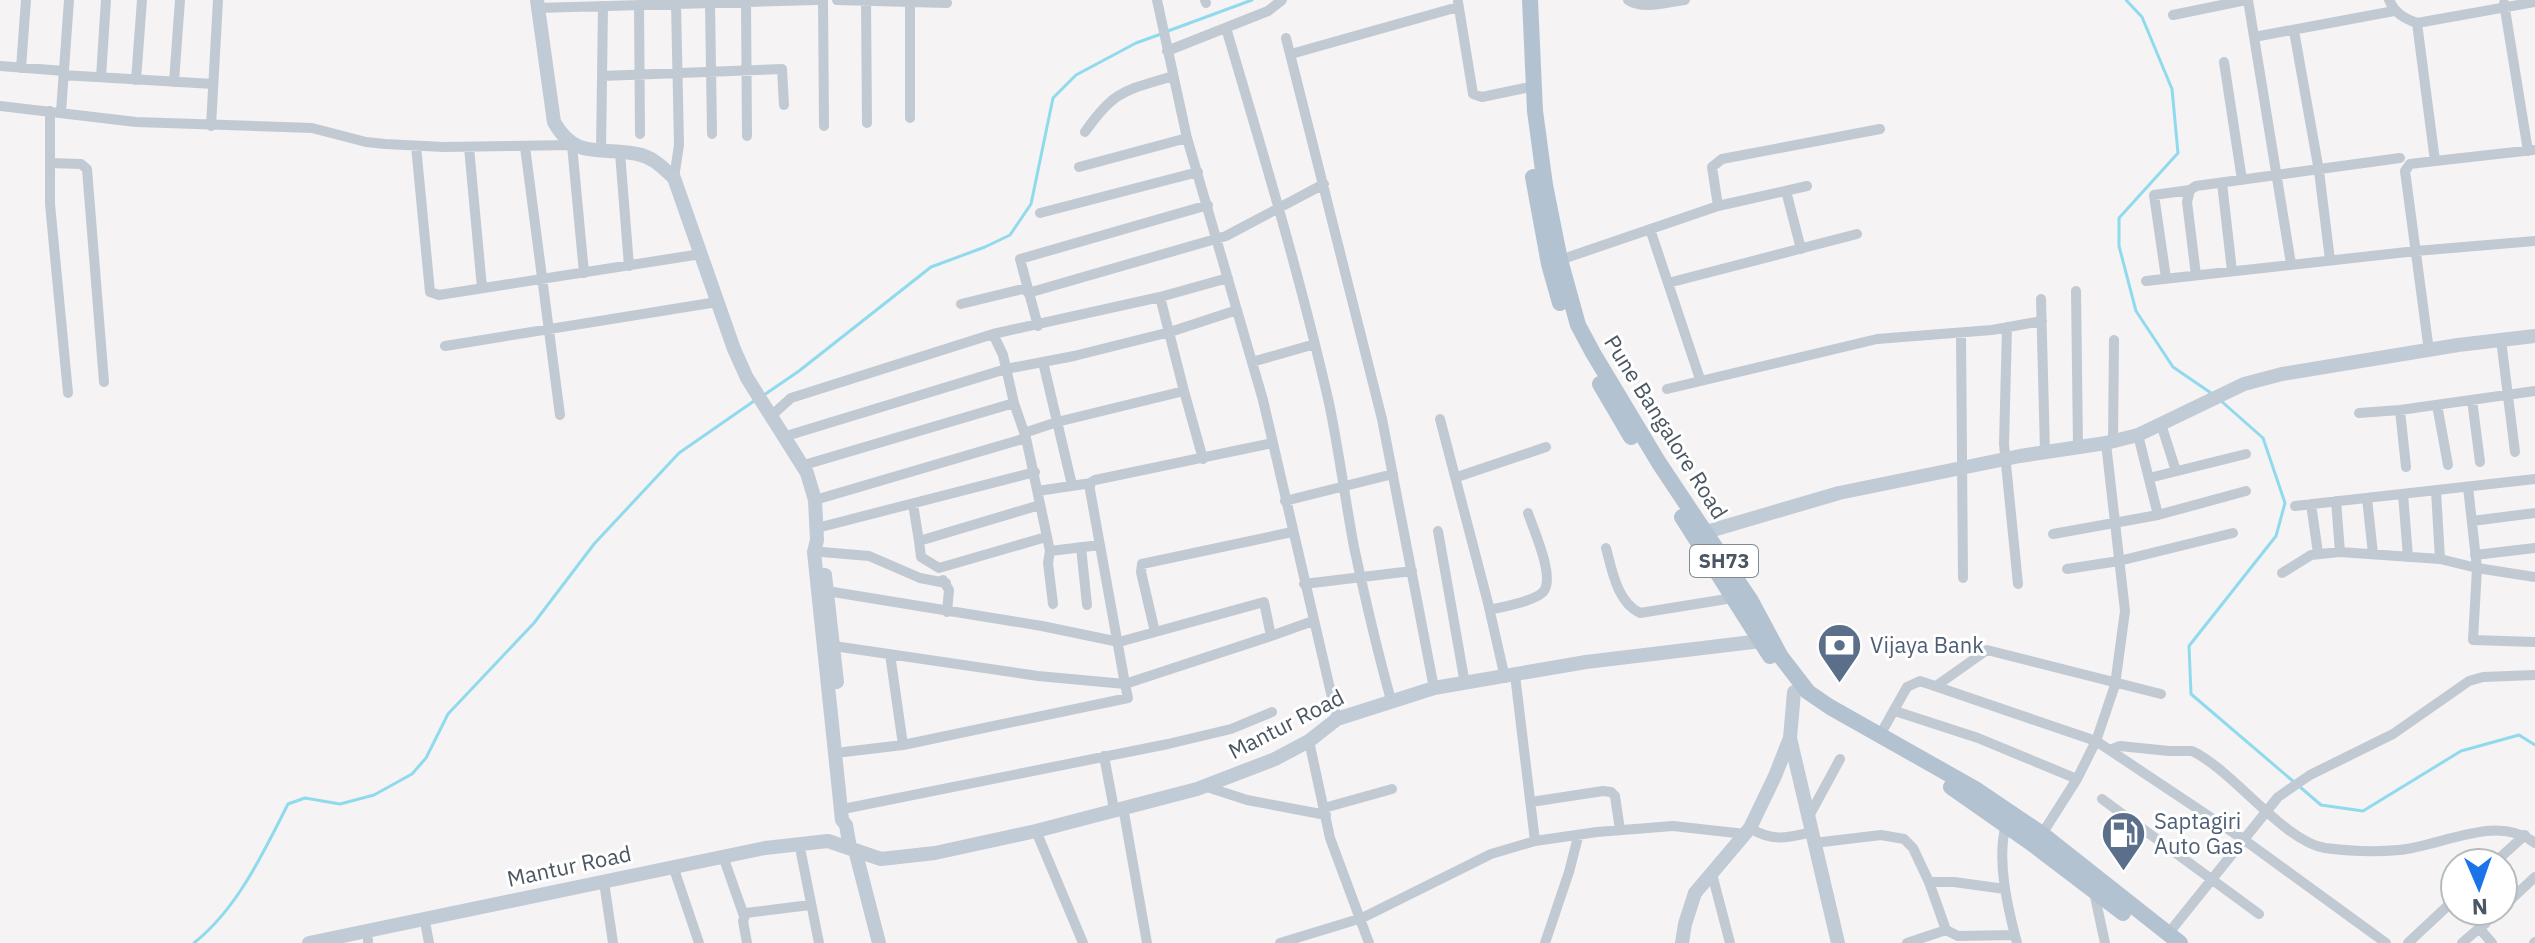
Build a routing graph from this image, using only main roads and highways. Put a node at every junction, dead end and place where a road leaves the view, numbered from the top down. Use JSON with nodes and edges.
{"nodes":[{"id":1,"x":1519,"y":0,"type":"edge"},
{"id":2,"x":1530,"y":0,"type":"edge"},
{"id":3,"x":1528,"y":64,"type":"junction"},
{"id":4,"x":1536,"y":157,"type":"junction"},
{"id":5,"x":1701,"y":535,"type":"junction"},
{"id":6,"x":1856,"y":727,"type":"junction"},
{"id":7,"x":2170,"y":940,"type":"edge"}],
"edges":[{"from":1,"to":3,"type":"main road","name":"Pune Bangalore Road","number":"SH73"},
{"from":2,"to":3,"type":"main road","name":"Pune Bangalore Road","number":"SH73"},
{"from":3,"to":4,"type":"main road","name":"Pune Bangalore Road","number":"SH73"},
{"from":3,"to":4,"type":"main road","name":"Pune Bangalore Road","number":"SH73"},
{"from":4,"to":5,"type":"main road","name":"Pune Bangalore Road","number":"SH73"},
{"from":5,"to":6,"type":"main road","name":"Pune Bangalore Road","number":"SH73"},
{"from":5,"to":6,"type":"main road","name":"Pune Bangalore Road","number":"SH73"},
{"from":6,"to":7,"type":"main road","name":"Pune Bangalore Road","number":"SH73"},
{"from":6,"to":7,"type":"main road","name":"Pune Bangalore Road","number":"SH73"}]}
